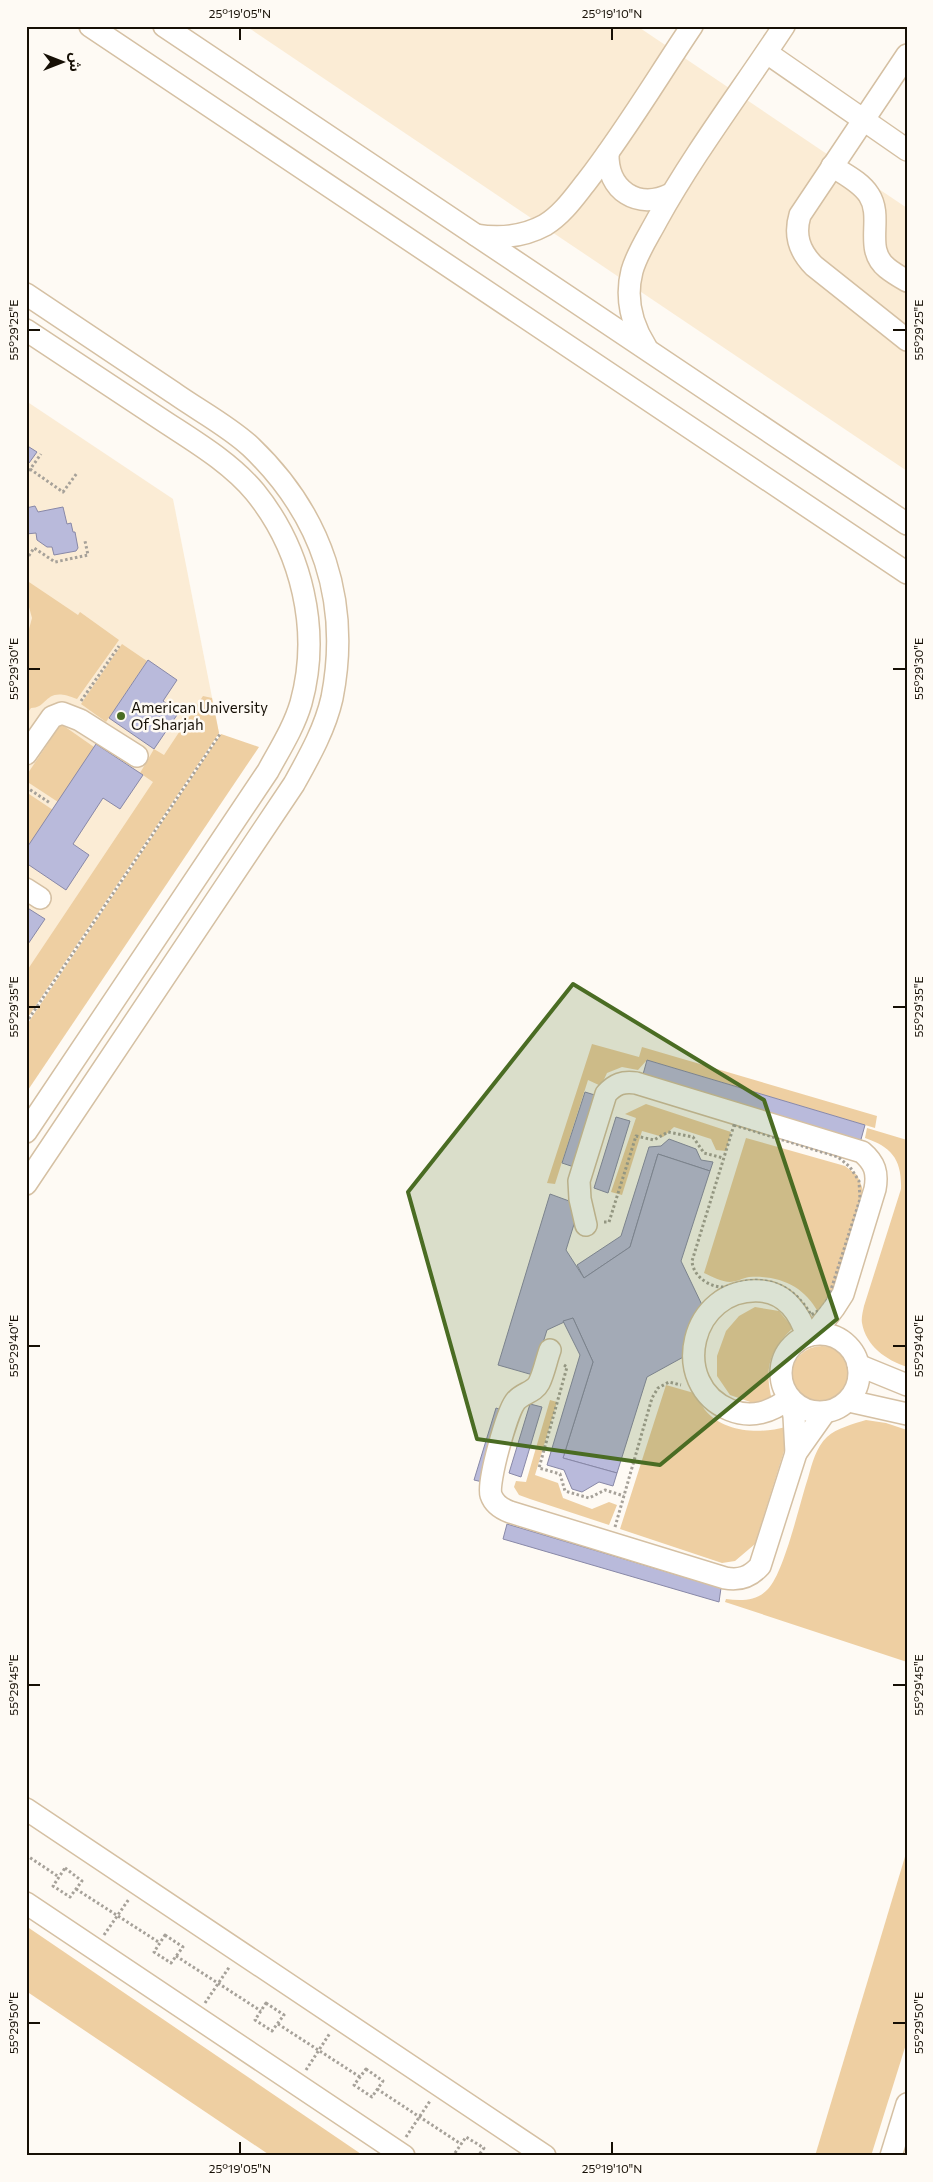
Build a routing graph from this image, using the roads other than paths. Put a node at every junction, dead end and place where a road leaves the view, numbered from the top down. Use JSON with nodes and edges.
{"nodes":[{"id":1,"x":90,"y":26,"type":"edge"},
{"id":2,"x":164,"y":26,"type":"edge"},
{"id":3,"x":692,"y":26,"type":"edge"},
{"id":4,"x":784,"y":26,"type":"edge"},
{"id":5,"x":767,"y":52,"type":"junction"},
{"id":6,"x":907,"y":55,"type":"edge"},
{"id":7,"x":863,"y":119,"type":"junction"},
{"id":8,"x":907,"y":150,"type":"edge"},
{"id":9,"x":608,"y":153,"type":"junction"},
{"id":10,"x":832,"y":166,"type":"junction"},
{"id":11,"x":671,"y":194,"type":"junction"},
{"id":12,"x":474,"y":235,"type":"junction"},
{"id":13,"x":907,"y":280,"type":"edge"},
{"id":14,"x":26,"y":294,"type":"edge"},
{"id":15,"x":26,"y":330,"type":"edge"},
{"id":16,"x":907,"y":340,"type":"edge"},
{"id":17,"x":648,"y":350,"type":"junction"},
{"id":18,"x":907,"y":524,"type":"edge"},
{"id":19,"x":907,"y":574,"type":"edge"},
{"id":20,"x":26,"y":754,"type":"edge"},
{"id":21,"x":137,"y":756,"type":"dead end"},
{"id":22,"x":26,"y":1132,"type":"edge"},
{"id":23,"x":26,"y":1184,"type":"edge"},
{"id":24,"x":586,"y":1225,"type":"road end"},
{"id":25,"x":843,"y":1294,"type":"junction"},
{"id":26,"x":810,"y":1335,"type":"junction"},
{"id":27,"x":848,"y":1346,"type":"junction"},
{"id":28,"x":550,"y":1350,"type":"road end"},
{"id":29,"x":858,"y":1365,"type":"junction"},
{"id":30,"x":907,"y":1384,"type":"edge"},
{"id":31,"x":790,"y":1398,"type":"junction"},
{"id":32,"x":849,"y":1401,"type":"junction"},
{"id":33,"x":825,"y":1412,"type":"junction"},
{"id":34,"x":907,"y":1414,"type":"edge"},
{"id":35,"x":796,"y":1453,"type":"junction"},
{"id":36,"x":26,"y":1809,"type":"edge"},
{"id":37,"x":26,"y":1903,"type":"edge"},
{"id":38,"x":907,"y":2104,"type":"edge"},
{"id":39,"x":400,"y":2153,"type":"edge"},
{"id":40,"x":545,"y":2156,"type":"edge"},
{"id":41,"x":891,"y":2156,"type":"edge"}],
"edges":[{"from":1,"to":19,"type":"street"},
{"from":2,"to":12,"type":"street"},
{"from":3,"to":9,"type":"street"},
{"from":4,"to":5,"type":"street"},
{"from":5,"to":7,"type":"street"},
{"from":5,"to":11,"type":"street"},
{"from":6,"to":7,"type":"street"},
{"from":7,"to":8,"type":"street"},
{"from":7,"to":10,"type":"street"},
{"from":9,"to":11,"type":"street"},
{"from":9,"to":12,"type":"street"},
{"from":10,"to":13,"type":"street"},
{"from":10,"to":16,"type":"street"},
{"from":11,"to":17,"type":"street"},
{"from":12,"to":17,"type":"street"},
{"from":14,"to":23,"type":"street"},
{"from":15,"to":22,"type":"street"},
{"from":17,"to":18,"type":"street"},
{"from":20,"to":21,"type":"street"},
{"from":24,"to":25,"type":"street"},
{"from":25,"to":26,"type":"street"},
{"from":25,"to":27,"type":"street"},
{"from":26,"to":27,"type":"street"},
{"from":26,"to":31,"type":"street"},
{"from":26,"to":31,"type":"street"},
{"from":27,"to":29,"type":"street"},
{"from":28,"to":35,"type":"street"},
{"from":29,"to":30,"type":"street"},
{"from":29,"to":32,"type":"street"},
{"from":31,"to":33,"type":"street"},
{"from":31,"to":35,"type":"street"},
{"from":32,"to":33,"type":"street"},
{"from":32,"to":34,"type":"street"},
{"from":33,"to":35,"type":"street"},
{"from":36,"to":40,"type":"street"},
{"from":37,"to":39,"type":"street"},
{"from":38,"to":41,"type":"street"}]}
